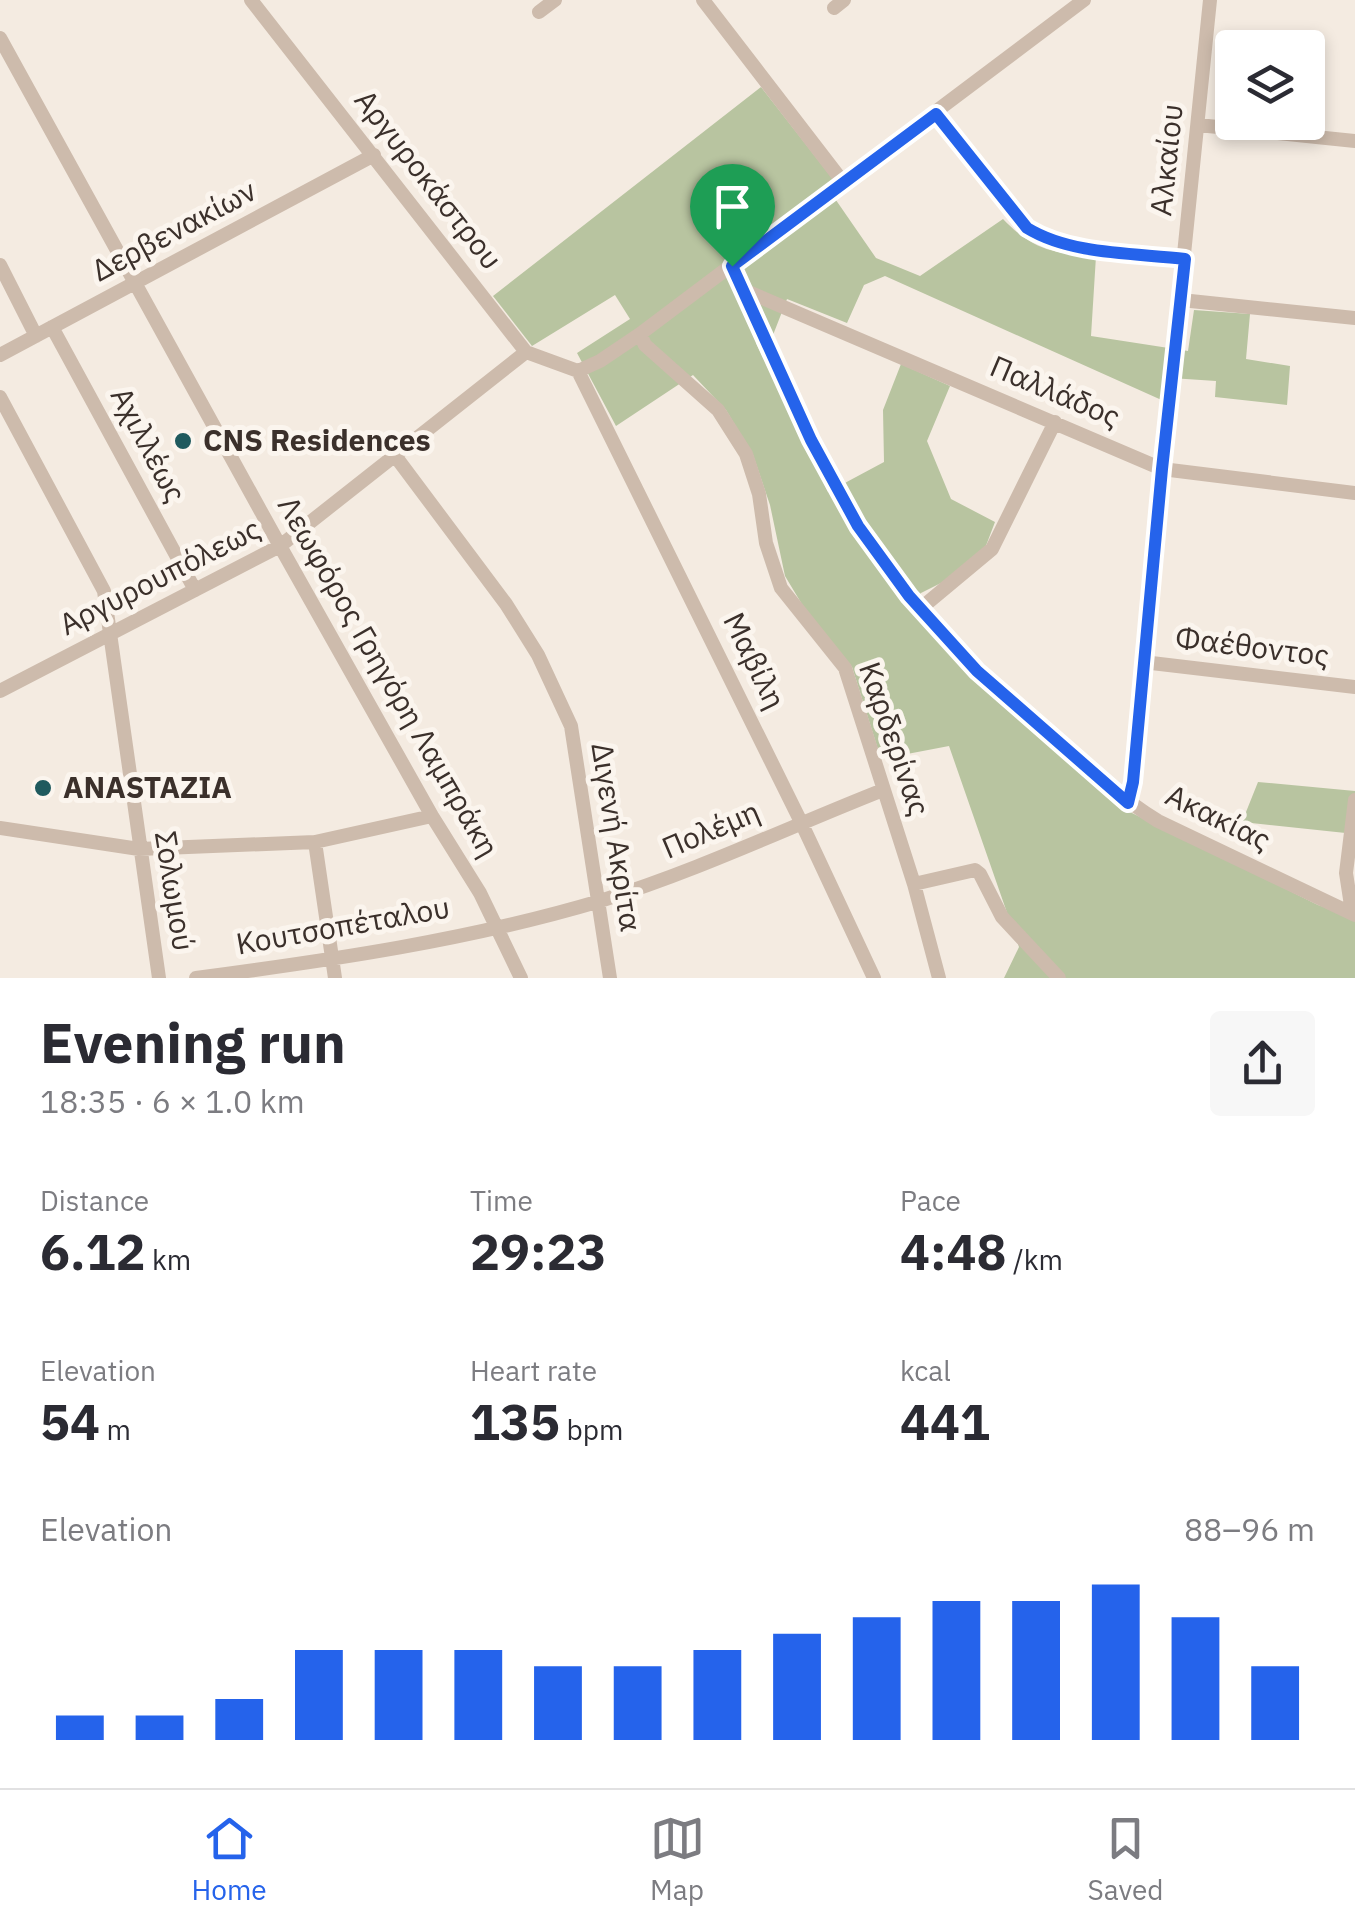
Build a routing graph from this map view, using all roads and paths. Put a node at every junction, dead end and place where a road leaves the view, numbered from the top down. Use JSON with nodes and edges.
{"nodes":[{"id":1,"x":251,"y":0,"type":"edge"},
{"id":2,"x":555,"y":0,"type":"edge"},
{"id":3,"x":703,"y":0,"type":"edge"},
{"id":4,"x":1084,"y":0,"type":"edge"},
{"id":5,"x":1210,"y":0,"type":"edge"},
{"id":6,"x":539,"y":12,"type":"dead end"},
{"id":7,"x":0,"y":38,"type":"edge"},
{"id":8,"x":936,"y":114,"type":"junction"},
{"id":9,"x":1198,"y":125,"type":"junction"},
{"id":10,"x":1355,"y":141,"type":"edge"},
{"id":11,"x":374,"y":155,"type":"junction"},
{"id":12,"x":843,"y":182,"type":"junction"},
{"id":13,"x":1185,"y":259,"type":"junction"},
{"id":14,"x":0,"y":265,"type":"edge"},
{"id":15,"x":732,"y":266,"type":"junction"},
{"id":16,"x":136,"y":283,"type":"junction"},
{"id":17,"x":746,"y":290,"type":"junction"},
{"id":18,"x":1181,"y":300,"type":"junction"},
{"id":19,"x":1355,"y":318,"type":"edge"},
{"id":20,"x":52,"y":327,"type":"junction"},
{"id":21,"x":640,"y":334,"type":"junction"},
{"id":22,"x":36,"y":336,"type":"junction"},
{"id":23,"x":526,"y":352,"type":"junction"},
{"id":24,"x":0,"y":355,"type":"edge"},
{"id":25,"x":578,"y":371,"type":"junction"},
{"id":26,"x":0,"y":396,"type":"edge"},
{"id":27,"x":1055,"y":422,"type":"junction"},
{"id":28,"x":396,"y":457,"type":"junction"},
{"id":29,"x":1162,"y":469,"type":"junction"},
{"id":30,"x":1355,"y":493,"type":"edge"},
{"id":31,"x":280,"y":546,"type":"junction"},
{"id":32,"x":195,"y":590,"type":"junction"},
{"id":33,"x":920,"y":608,"type":"junction"},
{"id":34,"x":109,"y":634,"type":"junction"},
{"id":35,"x":1143,"y":662,"type":"junction"},
{"id":36,"x":1355,"y":687,"type":"edge"},
{"id":37,"x":0,"y":691,"type":"edge"},
{"id":38,"x":883,"y":790,"type":"junction"},
{"id":39,"x":1355,"y":800,"type":"edge"},
{"id":40,"x":1128,"y":803,"type":"junction"},
{"id":41,"x":432,"y":816,"type":"junction"},
{"id":42,"x":802,"y":822,"type":"junction"},
{"id":43,"x":0,"y":828,"type":"edge"},
{"id":44,"x":315,"y":842,"type":"junction"},
{"id":45,"x":140,"y":849,"type":"junction"},
{"id":46,"x":914,"y":884,"type":"junction"},
{"id":47,"x":598,"y":901,"type":"junction"},
{"id":48,"x":1354,"y":913,"type":"edge"},
{"id":49,"x":499,"y":927,"type":"junction"},
{"id":50,"x":332,"y":960,"type":"junction"},
{"id":51,"x":159,"y":978,"type":"edge"},
{"id":52,"x":196,"y":978,"type":"edge"},
{"id":53,"x":335,"y":978,"type":"edge"},
{"id":54,"x":521,"y":978,"type":"edge"},
{"id":55,"x":610,"y":978,"type":"edge"},
{"id":56,"x":874,"y":978,"type":"edge"},
{"id":57,"x":939,"y":978,"type":"edge"},
{"id":58,"x":1059,"y":978,"type":"edge"}],
"edges":[{"from":1,"to":11,"type":"street","name":"Αργυροκάστρου"},
{"from":2,"to":6,"type":"street"},
{"from":3,"to":12,"type":"street"},
{"from":4,"to":8,"type":"street"},
{"from":5,"to":9,"type":"street","name":"Αλκαίου"},
{"from":7,"to":16,"type":"street","name":"Λεωφόρος Γρηγόρη Λαμπράκη"},
{"from":8,"to":12,"type":"street"},
{"from":8,"to":13,"type":"street"},
{"from":9,"to":10,"type":"street"},
{"from":9,"to":13,"type":"street","name":"Αλκαίου"},
{"from":11,"to":16,"type":"street","name":"Δερβενακίων"},
{"from":11,"to":23,"type":"street","name":"Αργυροκάστρου"},
{"from":12,"to":15,"type":"street"},
{"from":13,"to":18,"type":"street","name":"Αλκαίου"},
{"from":14,"to":22,"type":"street"},
{"from":15,"to":17,"type":"street","name":"Ακακίας"},
{"from":15,"to":21,"type":"street"},
{"from":16,"to":20,"type":"street","name":"Δερβενακίων"},
{"from":16,"to":31,"type":"street","name":"Λεωφόρος Γρηγόρη Λαμπράκη"},
{"from":17,"to":27,"type":"street","name":"Παλλάδος"},
{"from":17,"to":33,"type":"street","name":"Ακακίας"},
{"from":18,"to":19,"type":"street"},
{"from":18,"to":29,"type":"street","name":"Αλκαίου"},
{"from":20,"to":22,"type":"street","name":"Δερβενακίων"},
{"from":20,"to":32,"type":"street","name":"Αχιλλέως"},
{"from":21,"to":25,"type":"street"},
{"from":21,"to":38,"type":"street","name":"Καρδερίνας"},
{"from":22,"to":24,"type":"street","name":"Δερβενακίων"},
{"from":23,"to":25,"type":"street"},
{"from":23,"to":28,"type":"street","name":"Αργυρουπόλεως"},
{"from":25,"to":42,"type":"street","name":"Μαβίλη"},
{"from":26,"to":34,"type":"street","name":"Σολωμού"},
{"from":27,"to":29,"type":"street","name":"Παλλάδος"},
{"from":27,"to":33,"type":"street"},
{"from":28,"to":31,"type":"street","name":"Αργυρουπόλεως"},
{"from":28,"to":47,"type":"street","name":"Διγενή Ακρίτα"},
{"from":29,"to":30,"type":"street","name":"Παλλάδος"},
{"from":29,"to":35,"type":"street","name":"Αλκαίου"},
{"from":31,"to":32,"type":"street","name":"Αργυρουπόλεως"},
{"from":31,"to":41,"type":"street","name":"Λεωφόρος Γρηγόρη Λαμπράκη"},
{"from":32,"to":34,"type":"street","name":"Αργυρουπόλεως"},
{"from":33,"to":40,"type":"street","name":"Ακακίας"},
{"from":34,"to":37,"type":"street","name":"Αργυρουπόλεως"},
{"from":34,"to":45,"type":"street","name":"Σολωμού"},
{"from":35,"to":36,"type":"street","name":"Φαέθοντος"},
{"from":35,"to":40,"type":"street","name":"Αλκαίου"},
{"from":38,"to":42,"type":"street","name":"Πολέμη"},
{"from":38,"to":46,"type":"street","name":"Καρδερίνας"},
{"from":39,"to":48,"type":"street"},
{"from":40,"to":48,"type":"street","name":"Ακακίας"},
{"from":41,"to":44,"type":"street"},
{"from":41,"to":49,"type":"street","name":"Λεωφόρος Γρηγόρη Λαμπράκη"},
{"from":42,"to":47,"type":"street","name":"Πολέμη"},
{"from":42,"to":56,"type":"street","name":"Μαβίλη"},
{"from":43,"to":45,"type":"street"},
{"from":44,"to":45,"type":"street"},
{"from":44,"to":50,"type":"street"},
{"from":45,"to":51,"type":"street","name":"Σολωμού"},
{"from":46,"to":57,"type":"street","name":"Καρδερίνας"},
{"from":46,"to":58,"type":"street"},
{"from":47,"to":49,"type":"street","name":"Πολέμη"},
{"from":47,"to":55,"type":"street","name":"Διγενή Ακρίτα"},
{"from":49,"to":50,"type":"street","name":"Κουτσοπέταλου"},
{"from":49,"to":54,"type":"street","name":"Λεωφόρος Γρηγόρη Λαμπράκη"},
{"from":50,"to":52,"type":"street","name":"Κουτσοπέταλου"},
{"from":50,"to":53,"type":"street"}]}
